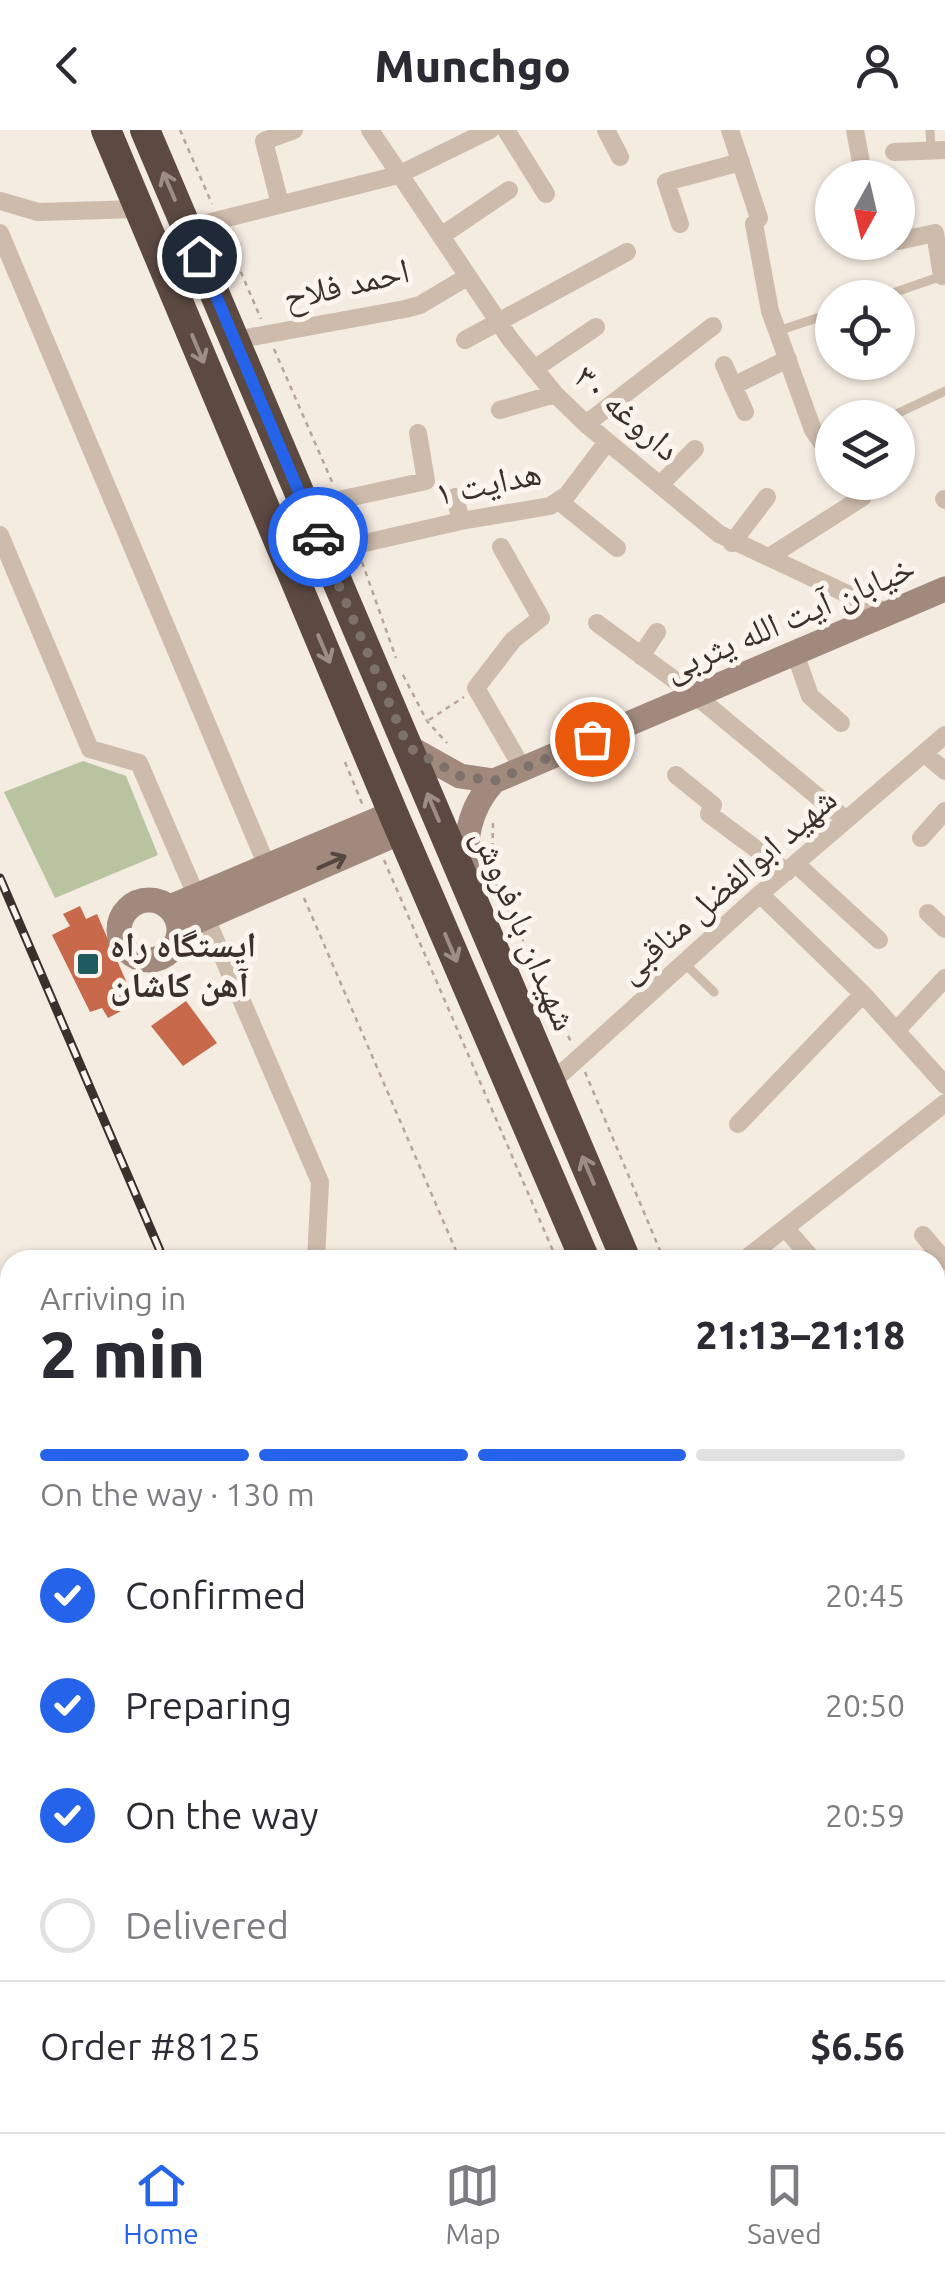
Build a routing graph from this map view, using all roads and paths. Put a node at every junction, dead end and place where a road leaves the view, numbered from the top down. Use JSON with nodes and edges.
{"nodes":[{"id":1,"x":106,"y":130,"type":"edge"},
{"id":2,"x":146,"y":130,"type":"edge"},
{"id":3,"x":180,"y":130,"type":"edge"},
{"id":4,"x":294,"y":130,"type":"edge"},
{"id":5,"x":370,"y":130,"type":"edge"},
{"id":6,"x":490,"y":130,"type":"edge"},
{"id":7,"x":506,"y":130,"type":"edge"},
{"id":8,"x":606,"y":130,"type":"edge"},
{"id":9,"x":730,"y":130,"type":"edge"},
{"id":10,"x":855,"y":130,"type":"edge"},
{"id":11,"x":930,"y":130,"type":"edge"},
{"id":12,"x":938,"y":150,"type":"edge"},
{"id":13,"x":894,"y":152,"type":"dead end"},
{"id":14,"x":620,"y":158,"type":"dead end"},
{"id":15,"x":861,"y":160,"type":"edge"},
{"id":16,"x":740,"y":162,"type":"junction"},
{"id":17,"x":398,"y":175,"type":"junction"},
{"id":18,"x":509,"y":190,"type":"dead end"},
{"id":19,"x":546,"y":194,"type":"dead end"},
{"id":20,"x":0,"y":201,"type":"edge"},
{"id":21,"x":280,"y":204,"type":"junction"},
{"id":22,"x":139,"y":209,"type":"junction"},
{"id":23,"x":218,"y":220,"type":"junction"},
{"id":24,"x":757,"y":220,"type":"junction"},
{"id":25,"x":680,"y":224,"type":"dead end"},
{"id":26,"x":738,"y":226,"type":"dead end"},
{"id":27,"x":187,"y":228,"type":"junction"},
{"id":28,"x":0,"y":232,"type":"edge"},
{"id":29,"x":441,"y":236,"type":"junction"},
{"id":30,"x":915,"y":237,"type":"edge"},
{"id":31,"x":627,"y":252,"type":"dead end"},
{"id":32,"x":467,"y":276,"type":"junction"},
{"id":33,"x":943,"y":276,"type":"edge"},
{"id":34,"x":915,"y":285,"type":"edge"},
{"id":35,"x":815,"y":318,"type":"edge"},
{"id":36,"x":498,"y":322,"type":"junction"},
{"id":37,"x":713,"y":326,"type":"dead end"},
{"id":38,"x":596,"y":328,"type":"dead end"},
{"id":39,"x":778,"y":330,"type":"junction"},
{"id":40,"x":268,"y":334,"type":"junction"},
{"id":41,"x":234,"y":340,"type":"junction"},
{"id":42,"x":465,"y":340,"type":"dead end"},
{"id":43,"x":788,"y":360,"type":"junction"},
{"id":44,"x":724,"y":365,"type":"dead end"},
{"id":45,"x":534,"y":369,"type":"junction"},
{"id":46,"x":734,"y":386,"type":"junction"},
{"id":47,"x":945,"y":391,"type":"edge"},
{"id":48,"x":555,"y":394,"type":"junction"},
{"id":49,"x":915,"y":405,"type":"edge"},
{"id":50,"x":500,"y":410,"type":"dead end"},
{"id":51,"x":745,"y":412,"type":"dead end"},
{"id":52,"x":586,"y":424,"type":"junction"},
{"id":53,"x":815,"y":433,"type":"edge"},
{"id":54,"x":418,"y":434,"type":"dead end"},
{"id":55,"x":606,"y":442,"type":"junction"},
{"id":56,"x":695,"y":449,"type":"dead end"},
{"id":57,"x":660,"y":484,"type":"junction"},
{"id":58,"x":455,"y":497,"type":"dead end"},
{"id":59,"x":767,"y":497,"type":"dead end"},
{"id":60,"x":340,"y":500,"type":"junction"},
{"id":61,"x":860,"y":500,"type":"edge"},
{"id":62,"x":560,"y":502,"type":"junction"},
{"id":63,"x":306,"y":507,"type":"junction"},
{"id":64,"x":461,"y":521,"type":"junction"},
{"id":65,"x":0,"y":536,"type":"edge"},
{"id":66,"x":732,"y":542,"type":"junction"},
{"id":67,"x":356,"y":545,"type":"junction"},
{"id":68,"x":501,"y":547,"type":"dead end"},
{"id":69,"x":617,"y":548,"type":"dead end"},
{"id":70,"x":769,"y":557,"type":"junction"},
{"id":71,"x":943,"y":593,"type":"edge"},
{"id":72,"x":888,"y":613,"type":"junction"},
{"id":73,"x":597,"y":622,"type":"dead end"},
{"id":74,"x":657,"y":632,"type":"dead end"},
{"id":75,"x":795,"y":652,"type":"junction"},
{"id":76,"x":641,"y":656,"type":"junction"},
{"id":77,"x":476,"y":688,"type":"junction"},
{"id":78,"x":696,"y":695,"type":"junction"},
{"id":79,"x":428,"y":721,"type":"junction"},
{"id":80,"x":841,"y":723,"type":"dead end"},
{"id":81,"x":945,"y":736,"type":"edge"},
{"id":82,"x":408,"y":747,"type":"junction"},
{"id":83,"x":452,"y":750,"type":"dead end"},
{"id":84,"x":925,"y":754,"type":"junction"},
{"id":85,"x":523,"y":768,"type":"junction"},
{"id":86,"x":945,"y":771,"type":"edge"},
{"id":87,"x":676,"y":776,"type":"dead end"},
{"id":88,"x":494,"y":781,"type":"junction"},
{"id":89,"x":945,"y":811,"type":"edge"},
{"id":90,"x":493,"y":818,"type":"dead end"},
{"id":91,"x":846,"y":820,"type":"junction"},
{"id":92,"x":397,"y":822,"type":"junction"},
{"id":93,"x":921,"y":838,"type":"dead end"},
{"id":94,"x":791,"y":868,"type":"junction"},
{"id":95,"x":279,"y":877,"type":"junction"},
{"id":96,"x":468,"y":890,"type":"junction"},
{"id":97,"x":760,"y":894,"type":"junction"},
{"id":98,"x":402,"y":906,"type":"dead end"},
{"id":99,"x":199,"y":908,"type":"junction"},
{"id":100,"x":928,"y":913,"type":"dead end"},
{"id":101,"x":174,"y":918,"type":"dead end"},
{"id":102,"x":945,"y":929,"type":"edge"},
{"id":103,"x":879,"y":940,"type":"dead end"},
{"id":104,"x":684,"y":964,"type":"junction"},
{"id":105,"x":945,"y":978,"type":"edge"},
{"id":106,"x":714,"y":992,"type":"dead end"},
{"id":107,"x":863,"y":994,"type":"junction"},
{"id":108,"x":896,"y":1031,"type":"junction"},
{"id":109,"x":579,"y":1058,"type":"junction"},
{"id":110,"x":551,"y":1083,"type":"junction"},
{"id":111,"x":945,"y":1086,"type":"edge"},
{"id":112,"x":945,"y":1103,"type":"edge"},
{"id":113,"x":738,"y":1124,"type":"dead end"},
{"id":114,"x":787,"y":1230,"type":"junction"},
{"id":115,"x":923,"y":1235,"type":"dead end"},
{"id":116,"x":317,"y":1250,"type":"edge"},
{"id":117,"x":455,"y":1250,"type":"edge"},
{"id":118,"x":553,"y":1250,"type":"edge"},
{"id":119,"x":582,"y":1250,"type":"edge"},
{"id":120,"x":622,"y":1250,"type":"edge"},
{"id":121,"x":660,"y":1250,"type":"edge"},
{"id":122,"x":758,"y":1250,"type":"edge"},
{"id":123,"x":804,"y":1250,"type":"edge"},
{"id":124,"x":936,"y":1250,"type":"edge"}],
"edges":[{"from":1,"to":22,"type":"highway"},
{"from":27,"to":2,"type":"highway","name":"شهیدان بارفروش","one_way":true},
{"from":3,"to":23,"type":"path"},
{"from":4,"to":21,"type":"street"},
{"from":5,"to":17,"type":"street","name":"داروغه ۳۰"},
{"from":6,"to":17,"type":"street"},
{"from":7,"to":19,"type":"street"},
{"from":8,"to":14,"type":"street"},
{"from":9,"to":16,"type":"street"},
{"from":10,"to":15,"type":"street"},
{"from":11,"to":12,"type":"lane"},
{"from":12,"to":13,"type":"street"},
{"from":16,"to":24,"type":"street"},
{"from":16,"to":25,"type":"street"},
{"from":17,"to":21,"type":"street"},
{"from":17,"to":29,"type":"street","name":"داروغه ۳۰"},
{"from":18,"to":29,"type":"street"},
{"from":20,"to":22,"type":"street"},
{"from":21,"to":23,"type":"street"},
{"from":22,"to":92,"type":"highway","one_way":true},
{"from":23,"to":27,"type":"street"},
{"from":23,"to":40,"type":"path"},
{"from":24,"to":26,"type":"lane"},
{"from":24,"to":39,"type":"street"},
{"from":27,"to":41,"type":"highway","name":"شهیدان بارفروش"},
{"from":28,"to":95,"type":"street"},
{"from":29,"to":32,"type":"street","name":"داروغه ۳۰"},
{"from":30,"to":33,"type":"street"},
{"from":31,"to":36,"type":"street"},
{"from":32,"to":36,"type":"street","name":"داروغه ۳۰"},
{"from":32,"to":40,"type":"street","name":"احمد فلاح"},
{"from":33,"to":34,"type":"lane"},
{"from":35,"to":39,"type":"lane"},
{"from":36,"to":42,"type":"street"},
{"from":36,"to":45,"type":"street","name":"داروغه ۳۰"},
{"from":37,"to":52,"type":"street"},
{"from":38,"to":45,"type":"street"},
{"from":39,"to":43,"type":"street"},
{"from":40,"to":41,"type":"street","name":"احمد فلاح"},
{"from":40,"to":60,"type":"path"},
{"from":41,"to":63,"type":"highway","name":"شهیدان بارفروش"},
{"from":43,"to":46,"type":"street"},
{"from":43,"to":53,"type":"street"},
{"from":44,"to":46,"type":"street"},
{"from":45,"to":48,"type":"street","name":"داروغه ۳۰"},
{"from":46,"to":51,"type":"street"},
{"from":47,"to":49,"type":"lane"},
{"from":48,"to":50,"type":"street"},
{"from":48,"to":52,"type":"street","name":"داروغه ۳۰"},
{"from":52,"to":55,"type":"street","name":"داروغه ۳۰"},
{"from":54,"to":60,"type":"street"},
{"from":55,"to":57,"type":"street","name":"داروغه ۳۰"},
{"from":55,"to":62,"type":"street","name":"هدایت ۱"},
{"from":56,"to":57,"type":"street"},
{"from":57,"to":66,"type":"street","name":"داروغه ۳۰"},
{"from":58,"to":64,"type":"street"},
{"from":59,"to":66,"type":"street"},
{"from":60,"to":63,"type":"street"},
{"from":60,"to":67,"type":"path"},
{"from":61,"to":70,"type":"street"},
{"from":62,"to":64,"type":"street","name":"هدایت ۱"},
{"from":62,"to":69,"type":"street"},
{"from":63,"to":82,"type":"highway","name":"شهیدان بارفروش"},
{"from":64,"to":67,"type":"street","name":"هدایت ۱"},
{"from":65,"to":99,"type":"street"},
{"from":66,"to":70,"type":"street","name":"داروغه ۳۰"},
{"from":67,"to":79,"type":"path"},
{"from":68,"to":77,"type":"street"},
{"from":70,"to":72,"type":"street","name":"داروغه ۳۰"},
{"from":71,"to":72,"type":"main road","name":"خیابان آیت الله یثربی"},
{"from":72,"to":75,"type":"main road","name":"خیابان آیت الله یثربی"},
{"from":73,"to":76,"type":"street"},
{"from":74,"to":76,"type":"street"},
{"from":75,"to":78,"type":"main road","name":"خیابان آیت الله یثربی"},
{"from":75,"to":80,"type":"street"},
{"from":76,"to":78,"type":"street"},
{"from":77,"to":79,"type":"path"},
{"from":77,"to":85,"type":"street"},
{"from":78,"to":85,"type":"main road","name":"خیابان آیت الله یثربی"},
{"from":78,"to":91,"type":"street"},
{"from":79,"to":83,"type":"path"},
{"from":81,"to":84,"type":"street","name":"شهید ابوالفضل مناقبی"},
{"from":82,"to":88,"type":"main road"},
{"from":96,"to":82,"type":"highway","name":"شهیدان بارفروش","one_way":true},
{"from":84,"to":86,"type":"street"},
{"from":84,"to":91,"type":"street","name":"شهید ابوالفضل مناقبی"},
{"from":85,"to":88,"type":"main road","name":"خیابان آیت الله یثربی"},
{"from":87,"to":94,"type":"street"},
{"from":88,"to":96,"type":"main road"},
{"from":89,"to":93,"type":"street"},
{"from":90,"to":109,"type":"path"},
{"from":91,"to":94,"type":"street","name":"شهید ابوالفضل مناقبی"},
{"from":92,"to":95,"type":"main road"},
{"from":92,"to":119,"type":"highway","one_way":true},
{"from":94,"to":97,"type":"street","name":"شهید ابوالفضل مناقبی"},
{"from":94,"to":103,"type":"street"},
{"from":95,"to":99,"type":"main road"},
{"from":95,"to":117,"type":"path"},
{"from":96,"to":110,"type":"highway","name":"شهیدان بارفروش"},
{"from":97,"to":104,"type":"street","name":"شهید ابوالفضل مناقبی"},
{"from":97,"to":107,"type":"street"},
{"from":98,"to":118,"type":"path"},
{"from":99,"to":101,"type":"main road"},
{"from":99,"to":116,"type":"street"},
{"from":100,"to":102,"type":"street"},
{"from":104,"to":106,"type":"lane"},
{"from":104,"to":109,"type":"street","name":"شهید ابوالفضل مناقبی"},
{"from":105,"to":108,"type":"street"},
{"from":107,"to":108,"type":"street"},
{"from":107,"to":113,"type":"street"},
{"from":108,"to":111,"type":"street"},
{"from":109,"to":110,"type":"street","name":"شهید ابوالفضل مناقبی"},
{"from":109,"to":121,"type":"path"},
{"from":120,"to":110,"type":"highway","name":"شهیدان بارفروش","one_way":true},
{"from":112,"to":114,"type":"street"},
{"from":114,"to":122,"type":"street"},
{"from":114,"to":123,"type":"street"},
{"from":115,"to":124,"type":"street"}]}
